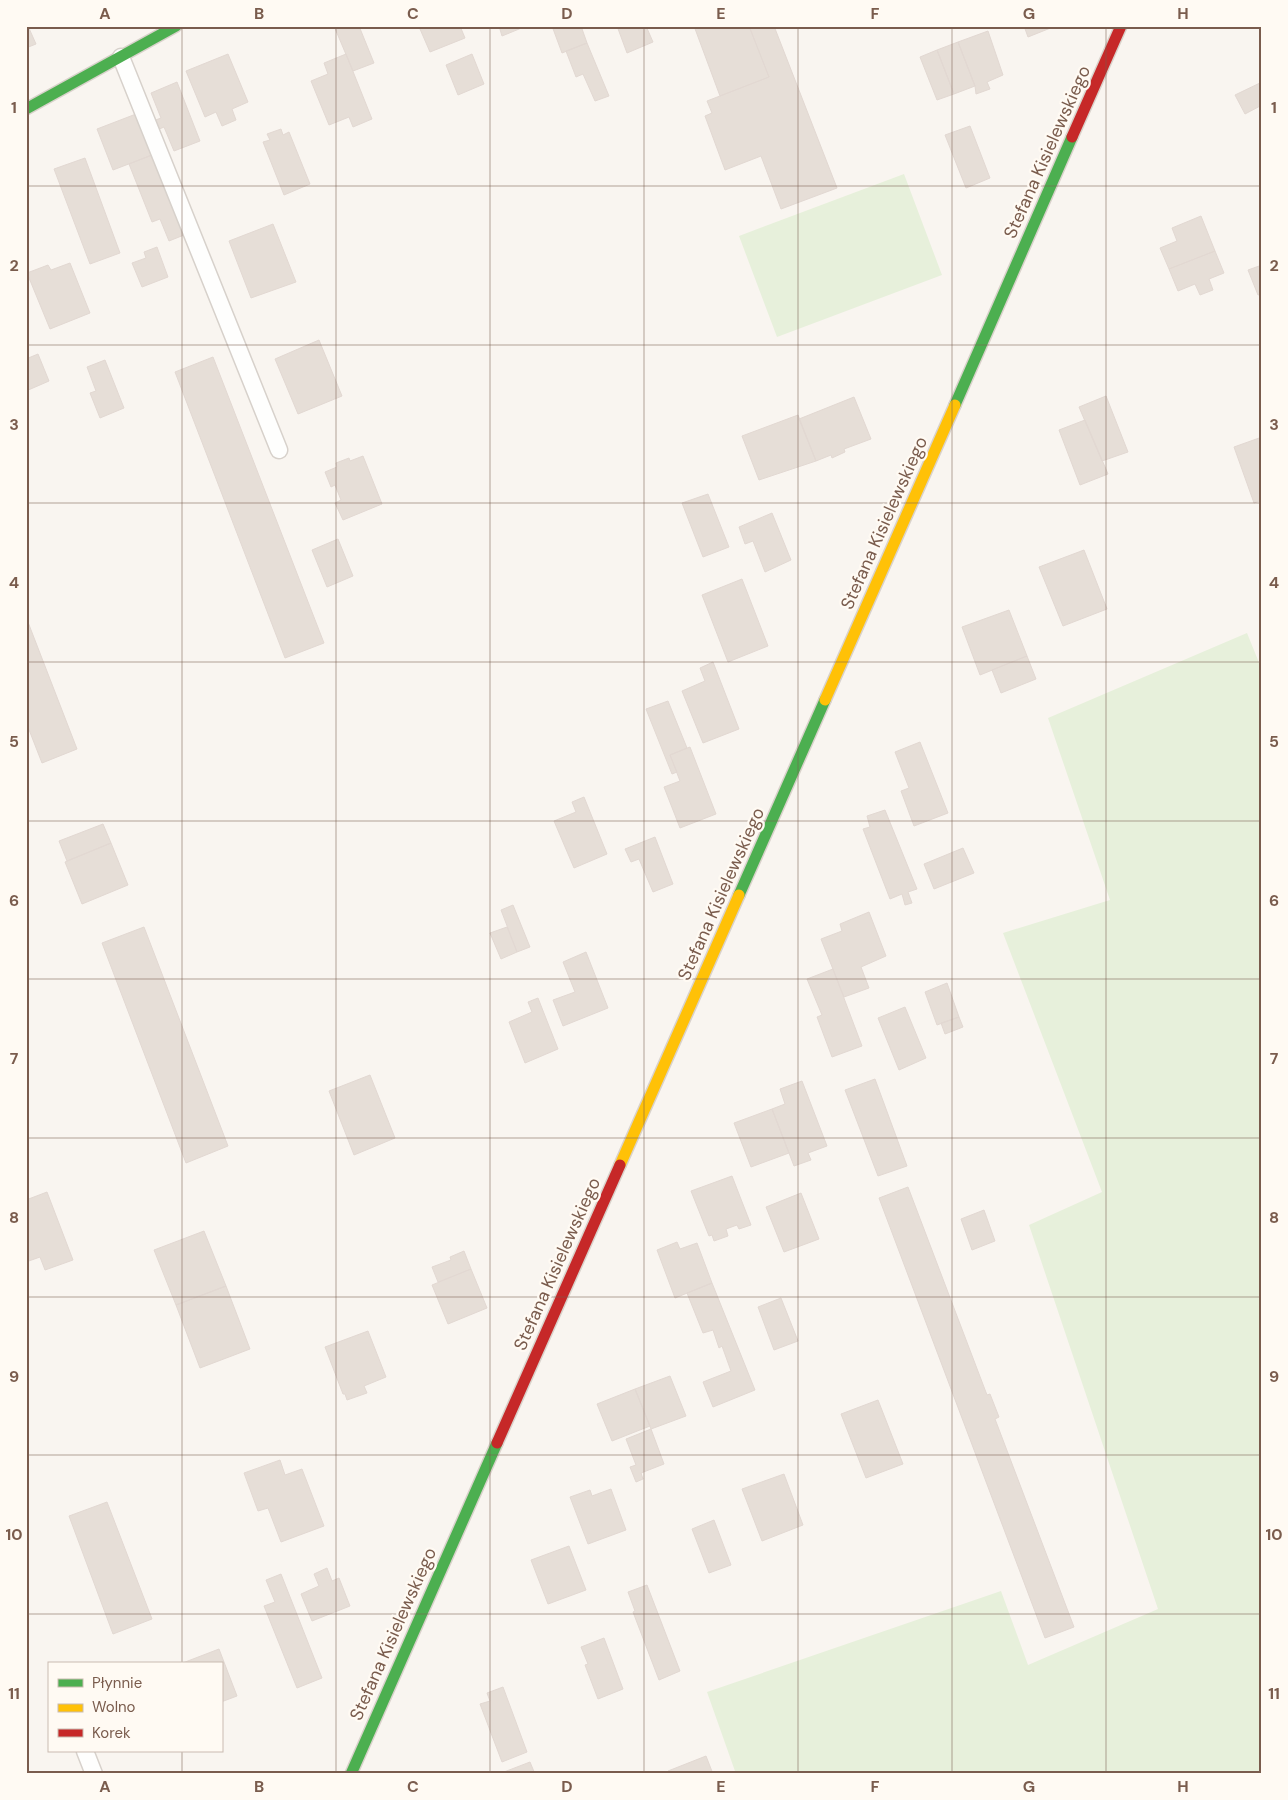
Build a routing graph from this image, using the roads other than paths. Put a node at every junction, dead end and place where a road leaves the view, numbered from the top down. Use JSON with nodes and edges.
{"nodes":[{"id":1,"x":176,"y":26,"type":"edge"},
{"id":2,"x":1121,"y":26,"type":"edge"},
{"id":3,"x":121,"y":57,"type":"junction"},
{"id":4,"x":26,"y":109,"type":"edge"},
{"id":5,"x":279,"y":450,"type":"dead end"},
{"id":6,"x":85,"y":1752,"type":"edge"},
{"id":7,"x":94,"y":1774,"type":"edge"},
{"id":8,"x":350,"y":1774,"type":"edge"}],
"edges":[{"from":1,"to":3,"type":"main road"},
{"from":2,"to":8,"type":"main road","name":"Stefana Kisielewskiego"},
{"from":3,"to":4,"type":"main road"},
{"from":3,"to":5,"type":"lane"},
{"from":6,"to":7,"type":"lane"}]}
